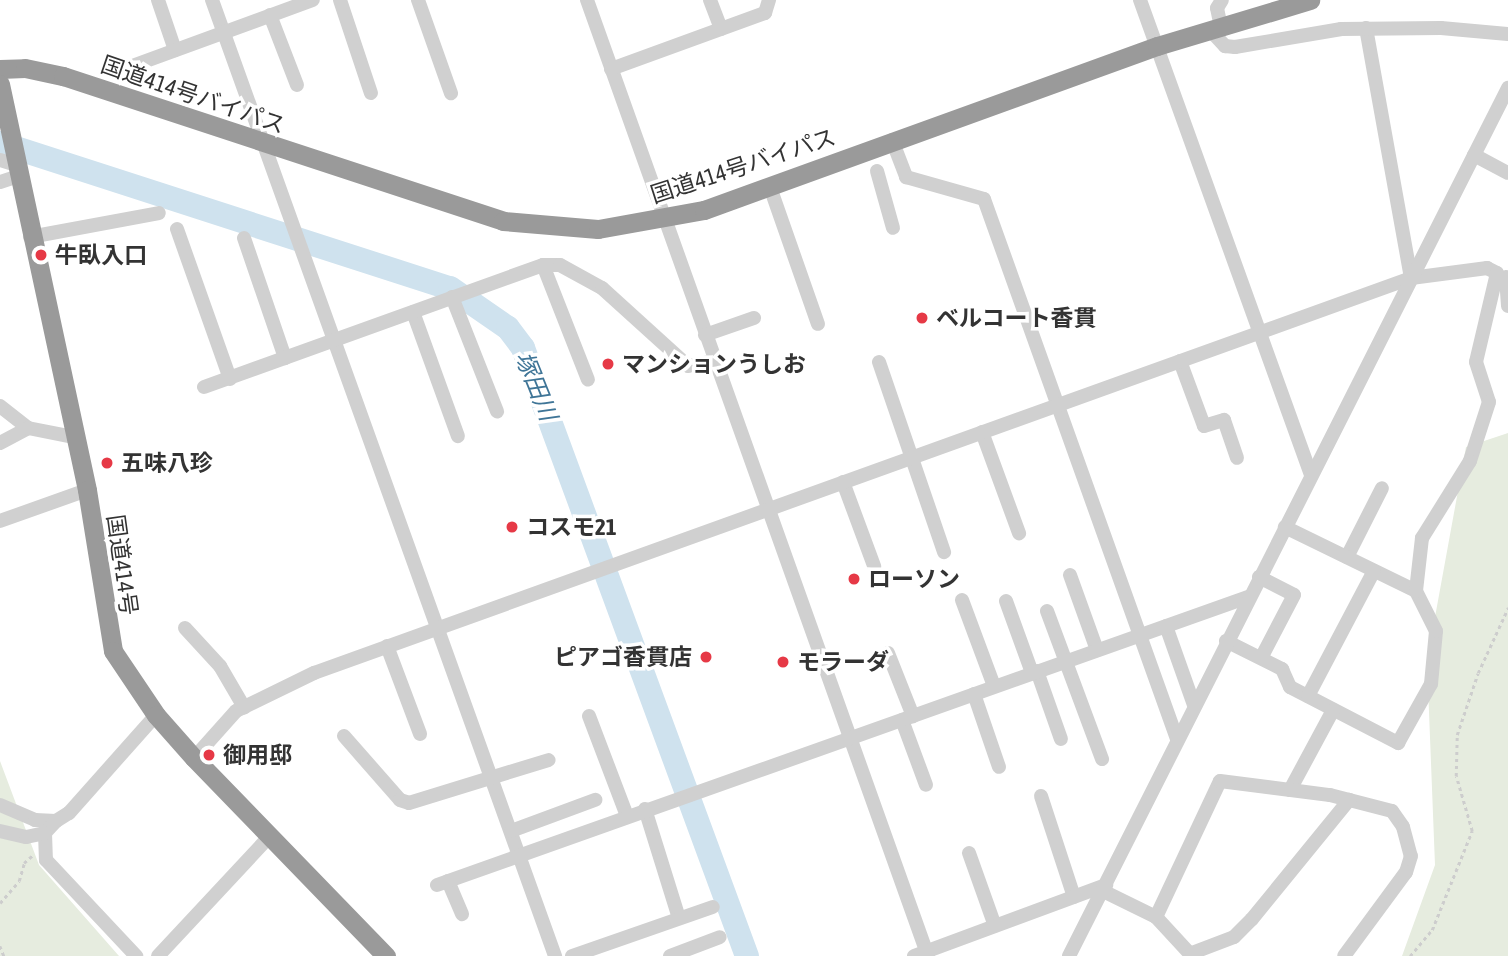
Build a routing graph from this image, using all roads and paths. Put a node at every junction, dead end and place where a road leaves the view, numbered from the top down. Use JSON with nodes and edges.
{"nodes":[{"id":1,"x":158,"y":0,"type":"edge"},
{"id":2,"x":212,"y":0,"type":"edge"},
{"id":3,"x":340,"y":0,"type":"edge"},
{"id":4,"x":418,"y":0,"type":"edge"},
{"id":5,"x":587,"y":0,"type":"edge"},
{"id":6,"x":710,"y":0,"type":"edge"},
{"id":7,"x":769,"y":0,"type":"edge"},
{"id":8,"x":1140,"y":0,"type":"edge"},
{"id":9,"x":1222,"y":0,"type":"edge"},
{"id":10,"x":1310,"y":0,"type":"edge"},
{"id":11,"x":305,"y":1,"type":"edge"},
{"id":12,"x":270,"y":15,"type":"junction"},
{"id":13,"x":1366,"y":28,"type":"junction"},
{"id":14,"x":721,"y":29,"type":"junction"},
{"id":15,"x":1216,"y":29,"type":"junction"},
{"id":16,"x":223,"y":32,"type":"junction"},
{"id":17,"x":1508,"y":34,"type":"edge"},
{"id":18,"x":1157,"y":46,"type":"junction"},
{"id":19,"x":175,"y":50,"type":"junction"},
{"id":20,"x":0,"y":69,"type":"edge"},
{"id":21,"x":124,"y":69,"type":"dead end"},
{"id":22,"x":611,"y":69,"type":"junction"},
{"id":23,"x":0,"y":84,"type":"edge"},
{"id":24,"x":297,"y":85,"type":"dead end"},
{"id":25,"x":1508,"y":88,"type":"edge"},
{"id":26,"x":371,"y":93,"type":"dead end"},
{"id":27,"x":451,"y":93,"type":"dead end"},
{"id":28,"x":892,"y":140,"type":"junction"},
{"id":29,"x":261,"y":143,"type":"junction"},
{"id":30,"x":1474,"y":155,"type":"junction"},
{"id":31,"x":10,"y":169,"type":"edge"},
{"id":32,"x":877,"y":171,"type":"dead end"},
{"id":33,"x":1508,"y":173,"type":"edge"},
{"id":34,"x":770,"y":187,"type":"junction"},
{"id":35,"x":159,"y":213,"type":"dead end"},
{"id":36,"x":667,"y":220,"type":"junction"},
{"id":37,"x":893,"y":228,"type":"dead end"},
{"id":38,"x":177,"y":229,"type":"dead end"},
{"id":39,"x":30,"y":237,"type":"junction"},
{"id":40,"x":244,"y":239,"type":"dead end"},
{"id":41,"x":543,"y":265,"type":"junction"},
{"id":42,"x":1504,"y":275,"type":"edge"},
{"id":43,"x":1411,"y":278,"type":"junction"},
{"id":44,"x":450,"y":298,"type":"junction"},
{"id":45,"x":1508,"y":306,"type":"edge"},
{"id":46,"x":413,"y":312,"type":"junction"},
{"id":47,"x":754,"y":318,"type":"dead end"},
{"id":48,"x":818,"y":324,"type":"dead end"},
{"id":49,"x":1258,"y":332,"type":"junction"},
{"id":50,"x":705,"y":335,"type":"junction"},
{"id":51,"x":335,"y":341,"type":"junction"},
{"id":52,"x":285,"y":358,"type":"junction"},
{"id":53,"x":1180,"y":360,"type":"junction"},
{"id":54,"x":714,"y":361,"type":"junction"},
{"id":55,"x":879,"y":362,"type":"dead end"},
{"id":56,"x":230,"y":379,"type":"junction"},
{"id":57,"x":588,"y":380,"type":"dead end"},
{"id":58,"x":204,"y":387,"type":"dead end"},
{"id":59,"x":1058,"y":405,"type":"junction"},
{"id":60,"x":0,"y":406,"type":"edge"},
{"id":61,"x":497,"y":411,"type":"dead end"},
{"id":62,"x":28,"y":428,"type":"junction"},
{"id":63,"x":982,"y":432,"type":"junction"},
{"id":64,"x":458,"y":436,"type":"dead end"},
{"id":65,"x":74,"y":437,"type":"junction"},
{"id":66,"x":0,"y":443,"type":"edge"},
{"id":67,"x":909,"y":458,"type":"junction"},
{"id":68,"x":1237,"y":458,"type":"dead end"},
{"id":69,"x":1311,"y":475,"type":"junction"},
{"id":70,"x":843,"y":482,"type":"junction"},
{"id":71,"x":1382,"y":488,"type":"dead end"},
{"id":72,"x":87,"y":490,"type":"junction"},
{"id":73,"x":769,"y":508,"type":"junction"},
{"id":74,"x":0,"y":521,"type":"edge"},
{"id":75,"x":1285,"y":527,"type":"junction"},
{"id":76,"x":1019,"y":533,"type":"dead end"},
{"id":77,"x":944,"y":552,"type":"dead end"},
{"id":78,"x":1347,"y":557,"type":"junction"},
{"id":79,"x":874,"y":566,"type":"dead end"},
{"id":80,"x":1374,"y":571,"type":"junction"},
{"id":81,"x":1070,"y":575,"type":"dead end"},
{"id":82,"x":1259,"y":578,"type":"junction"},
{"id":83,"x":1416,"y":591,"type":"junction"},
{"id":84,"x":1248,"y":597,"type":"junction"},
{"id":85,"x":962,"y":600,"type":"dead end"},
{"id":86,"x":1006,"y":600,"type":"dead end"},
{"id":87,"x":1508,"y":608,"type":"edge"},
{"id":88,"x":1046,"y":611,"type":"dead end"},
{"id":89,"x":1166,"y":625,"type":"junction"},
{"id":90,"x":437,"y":627,"type":"junction"},
{"id":91,"x":185,"y":628,"type":"dead end"},
{"id":92,"x":1140,"y":635,"type":"junction"},
{"id":93,"x":1226,"y":641,"type":"junction"},
{"id":94,"x":387,"y":646,"type":"junction"},
{"id":95,"x":1097,"y":650,"type":"junction"},
{"id":96,"x":888,"y":653,"type":"dead end"},
{"id":97,"x":1261,"y":658,"type":"junction"},
{"id":98,"x":1066,"y":661,"type":"junction"},
{"id":99,"x":1035,"y":672,"type":"junction"},
{"id":100,"x":994,"y":686,"type":"junction"},
{"id":101,"x":974,"y":694,"type":"junction"},
{"id":102,"x":1308,"y":696,"type":"junction"},
{"id":103,"x":1194,"y":705,"type":"junction"},
{"id":104,"x":244,"y":707,"type":"junction"},
{"id":105,"x":1334,"y":710,"type":"junction"},
{"id":106,"x":156,"y":715,"type":"junction"},
{"id":107,"x":589,"y":716,"type":"dead end"},
{"id":108,"x":907,"y":718,"type":"junction"},
{"id":109,"x":420,"y":734,"type":"dead end"},
{"id":110,"x":344,"y":736,"type":"dead end"},
{"id":111,"x":852,"y":738,"type":"junction"},
{"id":112,"x":1061,"y":738,"type":"dead end"},
{"id":113,"x":1177,"y":740,"type":"junction"},
{"id":114,"x":194,"y":758,"type":"junction"},
{"id":115,"x":1102,"y":759,"type":"dead end"},
{"id":116,"x":549,"y":760,"type":"dead end"},
{"id":117,"x":999,"y":767,"type":"dead end"},
{"id":118,"x":492,"y":779,"type":"junction"},
{"id":119,"x":926,"y":785,"type":"dead end"},
{"id":120,"x":1290,"y":790,"type":"junction"},
{"id":121,"x":1041,"y":796,"type":"dead end"},
{"id":122,"x":595,"y":800,"type":"dead end"},
{"id":123,"x":1349,"y":800,"type":"junction"},
{"id":124,"x":0,"y":805,"type":"edge"},
{"id":125,"x":645,"y":810,"type":"junction"},
{"id":126,"x":628,"y":816,"type":"junction"},
{"id":127,"x":56,"y":821,"type":"junction"},
{"id":128,"x":0,"y":831,"type":"edge"},
{"id":129,"x":511,"y":831,"type":"junction"},
{"id":130,"x":270,"y":836,"type":"junction"},
{"id":131,"x":44,"y":839,"type":"junction"},
{"id":132,"x":969,"y":853,"type":"dead end"},
{"id":133,"x":520,"y":855,"type":"junction"},
{"id":134,"x":1105,"y":888,"type":"junction"},
{"id":135,"x":1074,"y":897,"type":"junction"},
{"id":136,"x":0,"y":902,"type":"edge"},
{"id":137,"x":713,"y":907,"type":"dead end"},
{"id":138,"x":462,"y":914,"type":"dead end"},
{"id":139,"x":1156,"y":917,"type":"junction"},
{"id":140,"x":679,"y":918,"type":"junction"},
{"id":141,"x":995,"y":926,"type":"junction"},
{"id":142,"x":720,"y":937,"type":"dead end"},
{"id":143,"x":0,"y":946,"type":"edge"},
{"id":144,"x":922,"y":955,"type":"edge"},
{"id":145,"x":1192,"y":955,"type":"edge"},
{"id":146,"x":4,"y":956,"type":"edge"},
{"id":147,"x":136,"y":956,"type":"edge"},
{"id":148,"x":158,"y":956,"type":"edge"},
{"id":149,"x":386,"y":956,"type":"edge"},
{"id":150,"x":555,"y":956,"type":"edge"},
{"id":151,"x":572,"y":956,"type":"edge"},
{"id":152,"x":670,"y":956,"type":"edge"},
{"id":153,"x":1069,"y":956,"type":"edge"},
{"id":154,"x":1344,"y":956,"type":"edge"},
{"id":155,"x":1410,"y":956,"type":"edge"}],
"edges":[{"from":1,"to":19,"type":"street"},
{"from":2,"to":16,"type":"street"},
{"from":3,"to":26,"type":"street"},
{"from":4,"to":27,"type":"street"},
{"from":5,"to":22,"type":"street"},
{"from":6,"to":14,"type":"street"},
{"from":7,"to":14,"type":"street"},
{"from":8,"to":18,"type":"street"},
{"from":9,"to":15,"type":"street"},
{"from":10,"to":15,"type":"highway","name":"国道414号バイパス"},
{"from":11,"to":12,"type":"street"},
{"from":12,"to":16,"type":"street"},
{"from":12,"to":24,"type":"street"},
{"from":13,"to":15,"type":"street"},
{"from":13,"to":17,"type":"street"},
{"from":13,"to":43,"type":"street"},
{"from":14,"to":22,"type":"street"},
{"from":15,"to":18,"type":"highway","name":"国道414号バイパス"},
{"from":16,"to":19,"type":"street"},
{"from":16,"to":29,"type":"street"},
{"from":18,"to":28,"type":"highway","name":"国道414号バイパス"},
{"from":18,"to":49,"type":"street"},
{"from":19,"to":21,"type":"street"},
{"from":20,"to":29,"type":"highway","name":"国道414号バイパス"},
{"from":22,"to":36,"type":"street"},
{"from":23,"to":31,"type":"highway","name":"国道414号"},
{"from":25,"to":30,"type":"street"},
{"from":28,"to":34,"type":"highway","name":"国道414号バイパス"},
{"from":28,"to":59,"type":"street"},
{"from":29,"to":36,"type":"highway","name":"国道414号バイパス"},
{"from":29,"to":51,"type":"street"},
{"from":30,"to":33,"type":"street"},
{"from":30,"to":43,"type":"street"},
{"from":31,"to":39,"type":"highway","name":"国道414号"},
{"from":32,"to":37,"type":"street"},
{"from":34,"to":36,"type":"highway","name":"国道414号バイパス"},
{"from":34,"to":48,"type":"street"},
{"from":35,"to":39,"type":"street"},
{"from":36,"to":50,"type":"street"},
{"from":38,"to":56,"type":"street"},
{"from":39,"to":65,"type":"highway","name":"国道414号"},
{"from":40,"to":52,"type":"street"},
{"from":41,"to":44,"type":"street"},
{"from":41,"to":54,"type":"street"},
{"from":41,"to":57,"type":"street"},
{"from":42,"to":43,"type":"street"},
{"from":42,"to":45,"type":"street"},
{"from":42,"to":83,"type":"street"},
{"from":43,"to":49,"type":"street"},
{"from":43,"to":69,"type":"street"},
{"from":44,"to":46,"type":"street"},
{"from":44,"to":61,"type":"street"},
{"from":46,"to":51,"type":"street"},
{"from":46,"to":64,"type":"street"},
{"from":47,"to":50,"type":"street"},
{"from":49,"to":53,"type":"street"},
{"from":49,"to":69,"type":"street"},
{"from":50,"to":54,"type":"street"},
{"from":51,"to":52,"type":"street"},
{"from":51,"to":90,"type":"street"},
{"from":52,"to":56,"type":"street"},
{"from":53,"to":59,"type":"street"},
{"from":53,"to":68,"type":"street"},
{"from":54,"to":73,"type":"street"},
{"from":55,"to":67,"type":"street"},
{"from":56,"to":58,"type":"street"},
{"from":59,"to":63,"type":"street"},
{"from":59,"to":92,"type":"street"},
{"from":60,"to":62,"type":"street"},
{"from":62,"to":65,"type":"street"},
{"from":62,"to":66,"type":"street"},
{"from":63,"to":67,"type":"street"},
{"from":63,"to":76,"type":"street"},
{"from":65,"to":72,"type":"highway","name":"国道414号"},
{"from":67,"to":70,"type":"street"},
{"from":67,"to":77,"type":"street"},
{"from":69,"to":75,"type":"street"},
{"from":70,"to":73,"type":"street"},
{"from":70,"to":79,"type":"street"},
{"from":71,"to":78,"type":"street"},
{"from":72,"to":74,"type":"street"},
{"from":72,"to":106,"type":"highway","name":"国道414号"},
{"from":73,"to":90,"type":"street"},
{"from":73,"to":111,"type":"street"},
{"from":75,"to":78,"type":"street"},
{"from":75,"to":82,"type":"street"},
{"from":78,"to":80,"type":"street"},
{"from":80,"to":83,"type":"street"},
{"from":80,"to":102,"type":"street"},
{"from":81,"to":95,"type":"street"},
{"from":82,"to":84,"type":"street"},
{"from":82,"to":97,"type":"street"},
{"from":83,"to":105,"type":"street"},
{"from":84,"to":89,"type":"street"},
{"from":84,"to":93,"type":"street"},
{"from":85,"to":100,"type":"street"},
{"from":86,"to":99,"type":"street"},
{"from":87,"to":155,"type":"path"},
{"from":88,"to":98,"type":"street"},
{"from":89,"to":92,"type":"street"},
{"from":89,"to":103,"type":"street"},
{"from":90,"to":94,"type":"street"},
{"from":90,"to":118,"type":"street"},
{"from":91,"to":104,"type":"street"},
{"from":92,"to":95,"type":"street"},
{"from":92,"to":113,"type":"street"},
{"from":93,"to":97,"type":"street"},
{"from":93,"to":103,"type":"street"},
{"from":94,"to":104,"type":"street"},
{"from":94,"to":109,"type":"street"},
{"from":95,"to":98,"type":"street"},
{"from":96,"to":108,"type":"street"},
{"from":97,"to":102,"type":"street"},
{"from":98,"to":99,"type":"street"},
{"from":98,"to":115,"type":"street"},
{"from":99,"to":100,"type":"street"},
{"from":99,"to":112,"type":"street"},
{"from":100,"to":101,"type":"street"},
{"from":101,"to":108,"type":"street"},
{"from":101,"to":117,"type":"street"},
{"from":102,"to":105,"type":"street"},
{"from":103,"to":113,"type":"street"},
{"from":104,"to":114,"type":"street"},
{"from":105,"to":120,"type":"street"},
{"from":106,"to":114,"type":"highway","name":"国道414号"},
{"from":106,"to":127,"type":"street"},
{"from":107,"to":126,"type":"street"},
{"from":108,"to":111,"type":"street"},
{"from":108,"to":119,"type":"street"},
{"from":110,"to":118,"type":"street"},
{"from":111,"to":125,"type":"street"},
{"from":111,"to":144,"type":"street"},
{"from":113,"to":134,"type":"street"},
{"from":114,"to":130,"type":"highway","name":"国道414号"},
{"from":116,"to":118,"type":"street"},
{"from":118,"to":129,"type":"street"},
{"from":120,"to":123,"type":"street"},
{"from":120,"to":139,"type":"street"},
{"from":121,"to":135,"type":"street"},
{"from":122,"to":129,"type":"street"},
{"from":123,"to":145,"type":"street"},
{"from":123,"to":154,"type":"street"},
{"from":124,"to":127,"type":"street"},
{"from":125,"to":126,"type":"street"},
{"from":125,"to":140,"type":"street"},
{"from":126,"to":133,"type":"street"},
{"from":127,"to":131,"type":"street"},
{"from":128,"to":131,"type":"street"},
{"from":129,"to":133,"type":"street"},
{"from":130,"to":148,"type":"street"},
{"from":130,"to":149,"type":"highway","name":"国道414号"},
{"from":131,"to":136,"type":"path"},
{"from":131,"to":147,"type":"street"},
{"from":132,"to":141,"type":"street"},
{"from":133,"to":138,"type":"street"},
{"from":133,"to":150,"type":"street"},
{"from":134,"to":135,"type":"street"},
{"from":134,"to":139,"type":"street"},
{"from":134,"to":153,"type":"street"},
{"from":135,"to":141,"type":"street"},
{"from":137,"to":140,"type":"street"},
{"from":139,"to":145,"type":"street"},
{"from":140,"to":151,"type":"street"},
{"from":141,"to":144,"type":"street"},
{"from":142,"to":152,"type":"street"},
{"from":143,"to":146,"type":"path"}]}
